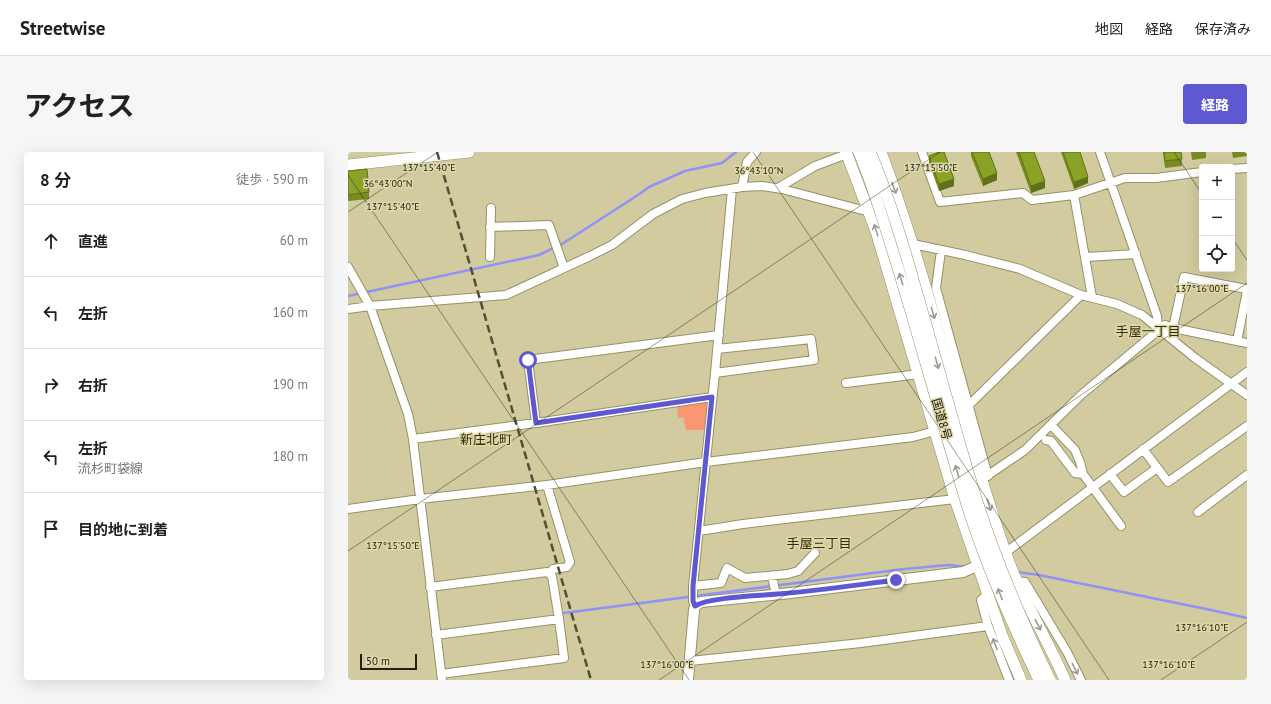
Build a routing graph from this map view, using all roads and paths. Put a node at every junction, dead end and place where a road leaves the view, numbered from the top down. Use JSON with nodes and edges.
{"nodes":[{"id":1,"x":469,"y":152,"type":"edge"},
{"id":2,"x":756,"y":152,"type":"edge"},
{"id":3,"x":859,"y":152,"type":"edge"},
{"id":4,"x":870,"y":152,"type":"edge"},
{"id":5,"x":881,"y":152,"type":"edge"},
{"id":6,"x":922,"y":152,"type":"edge"},
{"id":7,"x":1100,"y":152,"type":"edge"},
{"id":8,"x":847,"y":153,"type":"edge"},
{"id":9,"x":348,"y":166,"type":"edge"},
{"id":10,"x":1247,"y":168,"type":"edge"},
{"id":11,"x":1235,"y":169,"type":"edge"},
{"id":12,"x":1199,"y":172,"type":"edge"},
{"id":13,"x":1110,"y":182,"type":"junction"},
{"id":14,"x":742,"y":187,"type":"junction"},
{"id":15,"x":778,"y":188,"type":"junction"},
{"id":16,"x":732,"y":189,"type":"junction"},
{"id":17,"x":1074,"y":195,"type":"junction"},
{"id":18,"x":491,"y":208,"type":"dead end"},
{"id":19,"x":870,"y":212,"type":"junction"},
{"id":20,"x":490,"y":227,"type":"junction"},
{"id":21,"x":913,"y":244,"type":"junction"},
{"id":22,"x":941,"y":250,"type":"junction"},
{"id":23,"x":1136,"y":254,"type":"junction"},
{"id":24,"x":490,"y":257,"type":"dead end"},
{"id":25,"x":1086,"y":257,"type":"junction"},
{"id":26,"x":348,"y":267,"type":"edge"},
{"id":27,"x":564,"y":268,"type":"junction"},
{"id":28,"x":1247,"y":290,"type":"edge"},
{"id":29,"x":1081,"y":295,"type":"junction"},
{"id":30,"x":1092,"y":297,"type":"junction"},
{"id":31,"x":370,"y":306,"type":"junction"},
{"id":32,"x":348,"y":309,"type":"edge"},
{"id":33,"x":1158,"y":328,"type":"junction"},
{"id":34,"x":1173,"y":328,"type":"junction"},
{"id":35,"x":719,"y":335,"type":"junction"},
{"id":36,"x":1237,"y":341,"type":"junction"},
{"id":37,"x":1247,"y":343,"type":"edge"},
{"id":38,"x":717,"y":350,"type":"junction"},
{"id":39,"x":1247,"y":372,"type":"edge"},
{"id":40,"x":715,"y":373,"type":"junction"},
{"id":41,"x":919,"y":374,"type":"junction"},
{"id":42,"x":846,"y":383,"type":"dead end"},
{"id":43,"x":1230,"y":384,"type":"junction"},
{"id":44,"x":1247,"y":396,"type":"edge"},
{"id":45,"x":712,"y":397,"type":"junction"},
{"id":46,"x":965,"y":408,"type":"junction"},
{"id":47,"x":536,"y":423,"type":"junction"},
{"id":48,"x":1052,"y":425,"type":"junction"},
{"id":49,"x":1247,"y":426,"type":"edge"},
{"id":50,"x":935,"y":431,"type":"junction"},
{"id":51,"x":413,"y":439,"type":"junction"},
{"id":52,"x":1046,"y":440,"type":"dead end"},
{"id":53,"x":1143,"y":449,"type":"junction"},
{"id":54,"x":706,"y":462,"type":"junction"},
{"id":55,"x":1157,"y":468,"type":"junction"},
{"id":56,"x":1083,"y":474,"type":"junction"},
{"id":57,"x":1110,"y":474,"type":"junction"},
{"id":58,"x":1247,"y":475,"type":"edge"},
{"id":59,"x":985,"y":478,"type":"junction"},
{"id":60,"x":547,"y":484,"type":"junction"},
{"id":61,"x":1093,"y":487,"type":"junction"},
{"id":62,"x":420,"y":499,"type":"junction"},
{"id":63,"x":955,"y":499,"type":"junction"},
{"id":64,"x":348,"y":509,"type":"edge"},
{"id":65,"x":1198,"y":512,"type":"dead end"},
{"id":66,"x":1121,"y":526,"type":"dead end"},
{"id":67,"x":700,"y":531,"type":"junction"},
{"id":68,"x":815,"y":553,"type":"dead end"},
{"id":69,"x":1005,"y":553,"type":"junction"},
{"id":70,"x":979,"y":566,"type":"junction"},
{"id":71,"x":550,"y":574,"type":"junction"},
{"id":72,"x":772,"y":578,"type":"junction"},
{"id":73,"x":1016,"y":581,"type":"junction"},
{"id":74,"x":693,"y":586,"type":"junction"},
{"id":75,"x":430,"y":587,"type":"junction"},
{"id":76,"x":775,"y":592,"type":"junction"},
{"id":77,"x":988,"y":594,"type":"junction"},
{"id":78,"x":695,"y":606,"type":"junction"},
{"id":79,"x":559,"y":619,"type":"junction"},
{"id":80,"x":988,"y":626,"type":"junction"},
{"id":81,"x":436,"y":635,"type":"junction"},
{"id":82,"x":690,"y":661,"type":"junction"},
{"id":83,"x":441,"y":677,"type":"edge"},
{"id":84,"x":688,"y":680,"type":"edge"},
{"id":85,"x":1009,"y":680,"type":"edge"},
{"id":86,"x":1021,"y":680,"type":"edge"},
{"id":87,"x":1039,"y":680,"type":"edge"},
{"id":88,"x":1050,"y":680,"type":"edge"},
{"id":89,"x":1065,"y":680,"type":"edge"},
{"id":90,"x":1081,"y":680,"type":"edge"}],
"edges":[{"from":1,"to":9,"type":"highway"},
{"from":2,"to":14,"type":"street"},
{"from":87,"to":3,"type":"highway","name":"国道8号","one_way":true,"bridge":true},
{"from":4,"to":88,"type":"highway","name":"国道8号","one_way":true,"bridge":true},
{"from":5,"to":21,"type":"highway","one_way":true},
{"from":6,"to":17,"type":"street"},
{"from":7,"to":13,"type":"street"},
{"from":8,"to":15,"type":"street"},
{"from":8,"to":19,"type":"highway"},
{"from":10,"to":11,"type":"street"},
{"from":12,"to":13,"type":"street"},
{"from":13,"to":17,"type":"street"},
{"from":13,"to":23,"type":"street"},
{"from":14,"to":15,"type":"street"},
{"from":14,"to":16,"type":"street"},
{"from":15,"to":19,"type":"street"},
{"from":16,"to":27,"type":"street"},
{"from":16,"to":35,"type":"street"},
{"from":17,"to":25,"type":"street"},
{"from":18,"to":20,"type":"street"},
{"from":41,"to":19,"type":"highway","one_way":true},
{"from":20,"to":24,"type":"street"},
{"from":20,"to":27,"type":"street"},
{"from":21,"to":22,"type":"street"},
{"from":21,"to":46,"type":"highway","one_way":true},
{"from":22,"to":29,"type":"street"},
{"from":22,"to":46,"type":"street"},
{"from":23,"to":25,"type":"street"},
{"from":23,"to":33,"type":"street"},
{"from":25,"to":30,"type":"street"},
{"from":26,"to":31,"type":"street"},
{"from":27,"to":31,"type":"street"},
{"from":28,"to":34,"type":"street"},
{"from":28,"to":36,"type":"street"},
{"from":29,"to":30,"type":"street"},
{"from":29,"to":46,"type":"street"},
{"from":30,"to":33,"type":"street"},
{"from":31,"to":32,"type":"street"},
{"from":31,"to":51,"type":"street"},
{"from":33,"to":34,"type":"street"},
{"from":33,"to":43,"type":"street"},
{"from":33,"to":48,"type":"street"},
{"from":34,"to":36,"type":"street"},
{"from":35,"to":38,"type":"street"},
{"from":35,"to":47,"type":"street"},
{"from":36,"to":37,"type":"street"},
{"from":38,"to":40,"type":"street"},
{"from":38,"to":40,"type":"street"},
{"from":39,"to":43,"type":"street"},
{"from":40,"to":45,"type":"street"},
{"from":41,"to":42,"type":"street"},
{"from":41,"to":50,"type":"highway"},
{"from":43,"to":44,"type":"street"},
{"from":43,"to":53,"type":"street"},
{"from":45,"to":47,"type":"street"},
{"from":45,"to":54,"type":"street"},
{"from":46,"to":59,"type":"highway"},
{"from":47,"to":51,"type":"street"},
{"from":48,"to":56,"type":"street"},
{"from":48,"to":59,"type":"street"},
{"from":49,"to":55,"type":"street"},
{"from":50,"to":54,"type":"street"},
{"from":50,"to":63,"type":"highway"},
{"from":51,"to":62,"type":"street"},
{"from":52,"to":56,"type":"street"},
{"from":53,"to":55,"type":"street"},
{"from":53,"to":57,"type":"street"},
{"from":54,"to":60,"type":"street"},
{"from":54,"to":67,"type":"street"},
{"from":55,"to":57,"type":"street"},
{"from":56,"to":61,"type":"street"},
{"from":57,"to":61,"type":"street"},
{"from":58,"to":65,"type":"street"},
{"from":59,"to":69,"type":"highway","one_way":true},
{"from":60,"to":62,"type":"street"},
{"from":60,"to":71,"type":"street"},
{"from":61,"to":66,"type":"street"},
{"from":61,"to":69,"type":"street"},
{"from":62,"to":64,"type":"street"},
{"from":62,"to":75,"type":"street"},
{"from":63,"to":67,"type":"street"},
{"from":63,"to":70,"type":"highway"},
{"from":67,"to":74,"type":"street"},
{"from":68,"to":72,"type":"street"},
{"from":69,"to":70,"type":"main road"},
{"from":69,"to":73,"type":"highway"},
{"from":70,"to":76,"type":"main road"},
{"from":70,"to":77,"type":"highway"},
{"from":71,"to":75,"type":"street"},
{"from":71,"to":79,"type":"street"},
{"from":72,"to":74,"type":"street"},
{"from":72,"to":76,"type":"street"},
{"from":73,"to":89,"type":"highway","one_way":true},
{"from":73,"to":90,"type":"street","one_way":true},
{"from":74,"to":78,"type":"street"},
{"from":75,"to":81,"type":"street"},
{"from":76,"to":78,"type":"main road"},
{"from":77,"to":80,"type":"street"},
{"from":77,"to":86,"type":"highway"},
{"from":78,"to":82,"type":"main road"},
{"from":79,"to":81,"type":"street"},
{"from":79,"to":83,"type":"street"},
{"from":80,"to":82,"type":"street"},
{"from":85,"to":80,"type":"street","one_way":true},
{"from":81,"to":83,"type":"street"},
{"from":82,"to":84,"type":"main road"}]}
